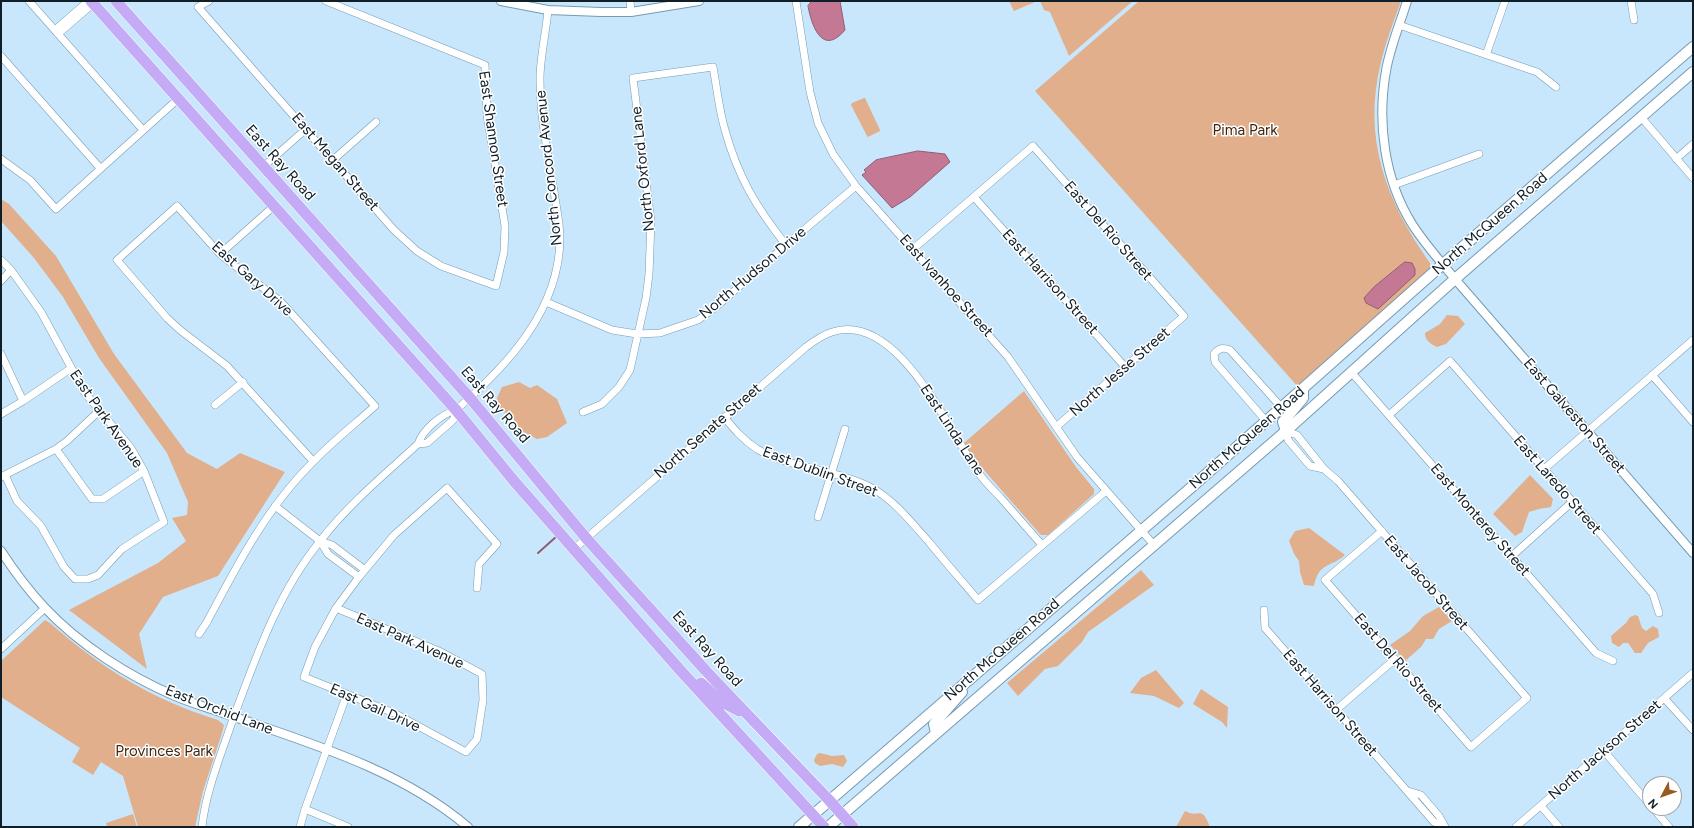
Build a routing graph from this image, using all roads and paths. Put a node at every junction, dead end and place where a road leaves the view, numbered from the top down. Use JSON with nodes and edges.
{"nodes":[{"id":1,"x":29,"y":1,"type":"edge"},
{"id":2,"x":92,"y":1,"type":"edge"},
{"id":3,"x":116,"y":1,"type":"edge"},
{"id":4,"x":209,"y":1,"type":"edge"},
{"id":5,"x":326,"y":1,"type":"edge"},
{"id":6,"x":501,"y":1,"type":"edge"},
{"id":7,"x":630,"y":1,"type":"edge"},
{"id":8,"x":699,"y":1,"type":"edge"},
{"id":9,"x":796,"y":1,"type":"edge"},
{"id":10,"x":1407,"y":1,"type":"edge"},
{"id":11,"x":1505,"y":1,"type":"edge"},
{"id":12,"x":1631,"y":1,"type":"edge"},
{"id":13,"x":339,"y":3,"type":"edge"},
{"id":14,"x":548,"y":10,"type":"junction"},
{"id":15,"x":631,"y":12,"type":"junction"},
{"id":16,"x":1634,"y":20,"type":"dead end"},
{"id":17,"x":1399,"y":25,"type":"junction"},
{"id":18,"x":57,"y":32,"type":"junction"},
{"id":19,"x":1693,"y":47,"type":"edge"},
{"id":20,"x":1486,"y":55,"type":"junction"},
{"id":21,"x":2,"y":60,"type":"edge"},
{"id":22,"x":1693,"y":72,"type":"edge"},
{"id":23,"x":1556,"y":87,"type":"dead end"},
{"id":24,"x":178,"y":99,"type":"junction"},
{"id":25,"x":1641,"y":117,"type":"junction"},
{"id":26,"x":376,"y":122,"type":"dead end"},
{"id":27,"x":306,"y":129,"type":"junction"},
{"id":28,"x":143,"y":130,"type":"junction"},
{"id":29,"x":1693,"y":144,"type":"edge"},
{"id":30,"x":1479,"y":154,"type":"dead end"},
{"id":31,"x":1,"y":159,"type":"edge"},
{"id":32,"x":1676,"y":159,"type":"junction"},
{"id":33,"x":333,"y":160,"type":"junction"},
{"id":34,"x":263,"y":167,"type":"junction"},
{"id":35,"x":100,"y":168,"type":"junction"},
{"id":36,"x":1693,"y":178,"type":"edge"},
{"id":37,"x":1394,"y":185,"type":"junction"},
{"id":38,"x":856,"y":186,"type":"junction"},
{"id":39,"x":974,"y":197,"type":"junction"},
{"id":40,"x":274,"y":206,"type":"junction"},
{"id":41,"x":786,"y":245,"type":"junction"},
{"id":42,"x":913,"y":249,"type":"junction"},
{"id":43,"x":220,"y":254,"type":"junction"},
{"id":44,"x":1,"y":260,"type":"edge"},
{"id":45,"x":1443,"y":264,"type":"junction"},
{"id":46,"x":11,"y":270,"type":"junction"},
{"id":47,"x":1455,"y":279,"type":"junction"},
{"id":48,"x":1,"y":281,"type":"edge"},
{"id":49,"x":496,"y":286,"type":"joint"},
{"id":50,"x":546,"y":302,"type":"junction"},
{"id":51,"x":1184,"y":316,"type":"joint"},
{"id":52,"x":851,"y":331,"type":"joint"},
{"id":53,"x":637,"y":334,"type":"junction"},
{"id":54,"x":1693,"y":340,"type":"edge"},
{"id":55,"x":1,"y":354,"type":"edge"},
{"id":56,"x":1126,"y":368,"type":"junction"},
{"id":57,"x":70,"y":369,"type":"junction"},
{"id":58,"x":1352,"y":373,"type":"junction"},
{"id":59,"x":1652,"y":375,"type":"junction"},
{"id":60,"x":243,"y":382,"type":"junction"},
{"id":61,"x":1303,"y":389,"type":"junction"},
{"id":62,"x":470,"y":398,"type":"junction"},
{"id":63,"x":23,"y":401,"type":"junction"},
{"id":64,"x":215,"y":405,"type":"dead end"},
{"id":65,"x":1282,"y":408,"type":"junction"},
{"id":66,"x":100,"y":410,"type":"junction"},
{"id":67,"x":456,"y":410,"type":"junction"},
{"id":68,"x":583,"y":412,"type":"dead end"},
{"id":69,"x":1,"y":414,"type":"edge"},
{"id":70,"x":1389,"y":415,"type":"junction"},
{"id":71,"x":724,"y":417,"type":"junction"},
{"id":72,"x":1266,"y":421,"type":"junction"},
{"id":73,"x":1693,"y":422,"type":"edge"},
{"id":74,"x":1056,"y":427,"type":"junction"},
{"id":75,"x":845,"y":429,"type":"dead end"},
{"id":76,"x":1286,"y":431,"type":"junction"},
{"id":77,"x":1588,"y":431,"type":"junction"},
{"id":78,"x":56,"y":449,"type":"junction"},
{"id":79,"x":314,"y":461,"type":"junction"},
{"id":80,"x":1543,"y":470,"type":"junction"},
{"id":81,"x":144,"y":471,"type":"junction"},
{"id":82,"x":831,"y":474,"type":"junction"},
{"id":83,"x":3,"y":476,"type":"edge"},
{"id":84,"x":1106,"y":491,"type":"junction"},
{"id":85,"x":1572,"y":502,"type":"junction"},
{"id":86,"x":275,"y":506,"type":"junction"},
{"id":87,"x":818,"y":517,"type":"dead end"},
{"id":88,"x":1141,"y":531,"type":"junction"},
{"id":89,"x":1382,"y":531,"type":"junction"},
{"id":90,"x":586,"y":538,"type":"junction"},
{"id":91,"x":320,"y":541,"type":"junction"},
{"id":92,"x":1042,"y":545,"type":"junction"},
{"id":93,"x":1154,"y":546,"type":"junction"},
{"id":94,"x":574,"y":549,"type":"junction"},
{"id":95,"x":1,"y":551,"type":"edge"},
{"id":96,"x":1693,"y":553,"type":"edge"},
{"id":97,"x":1512,"y":556,"type":"junction"},
{"id":98,"x":364,"y":570,"type":"junction"},
{"id":99,"x":359,"y":577,"type":"junction"},
{"id":100,"x":477,"y":588,"type":"dead end"},
{"id":101,"x":45,"y":608,"type":"junction"},
{"id":102,"x":336,"y":608,"type":"junction"},
{"id":103,"x":1264,"y":610,"type":"dead end"},
{"id":104,"x":1659,"y":613,"type":"dead end"},
{"id":105,"x":199,"y":634,"type":"dead end"},
{"id":106,"x":1,"y":649,"type":"edge"},
{"id":107,"x":1395,"y":659,"type":"junction"},
{"id":108,"x":1613,"y":661,"type":"dead end"},
{"id":109,"x":680,"y":670,"type":"junction"},
{"id":110,"x":974,"y":674,"type":"junction"},
{"id":111,"x":1693,"y":674,"type":"edge"},
{"id":112,"x":347,"y":694,"type":"junction"},
{"id":113,"x":1665,"y":699,"type":"junction"},
{"id":114,"x":1336,"y":710,"type":"junction"},
{"id":115,"x":234,"y":717,"type":"junction"},
{"id":116,"x":749,"y":717,"type":"junction"},
{"id":117,"x":1693,"y":730,"type":"edge"},
{"id":118,"x":936,"y":733,"type":"junction"},
{"id":119,"x":1471,"y":747,"type":"joint"},
{"id":120,"x":326,"y":750,"type":"junction"},
{"id":121,"x":1604,"y":751,"type":"junction"},
{"id":122,"x":466,"y":752,"type":"joint"},
{"id":123,"x":1642,"y":796,"type":"edge"},
{"id":124,"x":829,"y":800,"type":"junction"},
{"id":125,"x":1541,"y":806,"type":"junction"},
{"id":126,"x":305,"y":809,"type":"junction"},
{"id":127,"x":813,"y":814,"type":"junction"},
{"id":128,"x":842,"y":814,"type":"junction"},
{"id":129,"x":1660,"y":816,"type":"edge"},
{"id":130,"x":202,"y":827,"type":"edge"},
{"id":131,"x":300,"y":827,"type":"edge"},
{"id":132,"x":348,"y":827,"type":"edge"},
{"id":133,"x":468,"y":827,"type":"edge"},
{"id":134,"x":799,"y":827,"type":"edge"},
{"id":135,"x":824,"y":827,"type":"edge"},
{"id":136,"x":828,"y":827,"type":"edge"},
{"id":137,"x":853,"y":827,"type":"edge"},
{"id":138,"x":1444,"y":827,"type":"edge"},
{"id":139,"x":1516,"y":827,"type":"edge"},
{"id":140,"x":1559,"y":827,"type":"edge"},
{"id":141,"x":1669,"y":827,"type":"edge"}],
"edges":[{"from":1,"to":18,"type":"street"},
{"from":2,"to":18,"type":"street"},
{"from":2,"to":24,"type":"main road"},
{"from":3,"to":34,"type":"main road","name":"East Ray Road"},
{"from":4,"to":27,"type":"street","name":"East Megan Street"},
{"from":5,"to":13,"type":"street","name":"East Shannon Street"},
{"from":6,"to":14,"type":"street"},
{"from":7,"to":15,"type":"street"},
{"from":8,"to":15,"type":"street"},
{"from":9,"to":38,"type":"street","name":"East Ivanhoe Street"},
{"from":10,"to":17,"type":"street","name":"East Galveston Street"},
{"from":11,"to":20,"type":"street"},
{"from":12,"to":16,"type":"street"},
{"from":13,"to":49,"type":"street","name":"East Shannon Street"},
{"from":14,"to":15,"type":"street"},
{"from":14,"to":50,"type":"street","name":"North Concord Avenue"},
{"from":17,"to":20,"type":"street"},
{"from":17,"to":37,"type":"street","name":"East Galveston Street"},
{"from":18,"to":28,"type":"street"},
{"from":19,"to":45,"type":"main road","name":"North McQueen Road"},
{"from":20,"to":23,"type":"street"},
{"from":21,"to":35,"type":"street"},
{"from":22,"to":25,"type":"main road","name":"North McQueen Road"},
{"from":24,"to":28,"type":"street"},
{"from":24,"to":40,"type":"main road"},
{"from":25,"to":32,"type":"street"},
{"from":25,"to":47,"type":"main road","name":"North McQueen Road"},
{"from":26,"to":33,"type":"street"},
{"from":27,"to":33,"type":"street","name":"East Megan Street"},
{"from":27,"to":34,"type":"street"},
{"from":28,"to":35,"type":"street"},
{"from":29,"to":32,"type":"street"},
{"from":30,"to":37,"type":"street"},
{"from":31,"to":35,"type":"street"},
{"from":32,"to":36,"type":"street"},
{"from":33,"to":49,"type":"street","name":"East Megan Street"},
{"from":34,"to":62,"type":"main road","name":"East Ray Road"},
{"from":37,"to":45,"type":"street","name":"East Galveston Street"},
{"from":38,"to":41,"type":"street","name":"North Hudson Drive"},
{"from":38,"to":42,"type":"street","name":"East Ivanhoe Street"},
{"from":39,"to":42,"type":"street"},
{"from":39,"to":51,"type":"street","name":"East Del Rio Street"},
{"from":39,"to":56,"type":"street","name":"East Harrison Street"},
{"from":40,"to":43,"type":"street"},
{"from":40,"to":67,"type":"main road"},
{"from":41,"to":53,"type":"street","name":"North Hudson Drive"},
{"from":41,"to":53,"type":"street","name":"North Oxford Lane"},
{"from":42,"to":74,"type":"street","name":"East Ivanhoe Street"},
{"from":43,"to":60,"type":"street","name":"East Gary Drive"},
{"from":43,"to":79,"type":"street","name":"East Gary Drive"},
{"from":44,"to":46,"type":"street","name":"East Park Avenue"},
{"from":45,"to":47,"type":"street","name":"East Galveston Street"},
{"from":45,"to":61,"type":"main road","name":"North McQueen Road"},
{"from":46,"to":48,"type":"street"},
{"from":46,"to":57,"type":"street","name":"East Park Avenue"},
{"from":47,"to":58,"type":"main road","name":"North McQueen Road"},
{"from":47,"to":77,"type":"street","name":"East Galveston Street"},
{"from":50,"to":53,"type":"street","name":"North Hudson Drive"},
{"from":50,"to":62,"type":"street","name":"North Concord Avenue"},
{"from":51,"to":56,"type":"street","name":"North Jesse Street"},
{"from":52,"to":71,"type":"street","name":"North Senate Street"},
{"from":52,"to":92,"type":"street","name":"East Linda Lane"},
{"from":53,"to":68,"type":"street","name":"North Oxford Lane"},
{"from":54,"to":59,"type":"street"},
{"from":55,"to":63,"type":"street"},
{"from":56,"to":74,"type":"street","name":"North Jesse Street"},
{"from":57,"to":63,"type":"street"},
{"from":57,"to":66,"type":"street","name":"East Park Avenue"},
{"from":58,"to":70,"type":"street","name":"East Monterey Street"},
{"from":58,"to":76,"type":"main road","name":"North McQueen Road"},
{"from":59,"to":73,"type":"street"},
{"from":59,"to":77,"type":"street"},
{"from":60,"to":64,"type":"street"},
{"from":60,"to":79,"type":"street"},
{"from":61,"to":65,"type":"main road","name":"North McQueen Road"},
{"from":61,"to":76,"type":"main road"},
{"from":62,"to":67,"type":"street","name":"North Concord Avenue"},
{"from":62,"to":90,"type":"main road","name":"East Ray Road"},
{"from":63,"to":69,"type":"street"},
{"from":65,"to":72,"type":"main road","name":"North McQueen Road"},
{"from":65,"to":72,"type":"street"},
{"from":66,"to":78,"type":"street"},
{"from":66,"to":81,"type":"street","name":"East Park Avenue"},
{"from":67,"to":91,"type":"street","name":"North Concord Avenue"},
{"from":67,"to":94,"type":"main road"},
{"from":70,"to":80,"type":"street","name":"East Laredo Street"},
{"from":70,"to":97,"type":"street","name":"East Monterey Street"},
{"from":71,"to":82,"type":"street","name":"East Dublin Street"},
{"from":71,"to":90,"type":"street","name":"North Senate Street"},
{"from":72,"to":88,"type":"main road","name":"North McQueen Road"},
{"from":74,"to":84,"type":"street","name":"East Ivanhoe Street"},
{"from":75,"to":82,"type":"street"},
{"from":76,"to":89,"type":"street","name":"East Jacob Street"},
{"from":76,"to":93,"type":"main road","name":"North McQueen Road"},
{"from":77,"to":80,"type":"street"},
{"from":77,"to":96,"type":"street","name":"East Galveston Street"},
{"from":78,"to":81,"type":"street"},
{"from":78,"to":83,"type":"street"},
{"from":79,"to":86,"type":"street"},
{"from":80,"to":85,"type":"street","name":"East Laredo Street"},
{"from":81,"to":83,"type":"street","name":"East Park Avenue"},
{"from":82,"to":87,"type":"street"},
{"from":82,"to":92,"type":"street","name":"East Dublin Street"},
{"from":84,"to":88,"type":"street","name":"East Ivanhoe Street"},
{"from":84,"to":92,"type":"street"},
{"from":85,"to":97,"type":"street"},
{"from":85,"to":104,"type":"street","name":"East Laredo Street"},
{"from":86,"to":91,"type":"street"},
{"from":86,"to":105,"type":"street"},
{"from":88,"to":93,"type":"street","name":"East Ivanhoe Street"},
{"from":88,"to":110,"type":"main road","name":"North McQueen Road"},
{"from":89,"to":107,"type":"street","name":"East Del Rio Street"},
{"from":89,"to":119,"type":"street","name":"East Jacob Street"},
{"from":90,"to":94,"type":"street","name":"North Senate Street"},
{"from":90,"to":116,"type":"main road","name":"East Ray Road"},
{"from":91,"to":98,"type":"street"},
{"from":91,"to":99,"type":"street"},
{"from":91,"to":115,"type":"street","name":"North Concord Avenue"},
{"from":93,"to":118,"type":"main road","name":"North McQueen Road"},
{"from":94,"to":109,"type":"main road"},
{"from":95,"to":101,"type":"street","name":"East Orchid Lane"},
{"from":97,"to":108,"type":"street","name":"East Monterey Street"},
{"from":98,"to":99,"type":"street"},
{"from":98,"to":100,"type":"street"},
{"from":99,"to":102,"type":"street"},
{"from":101,"to":106,"type":"street"},
{"from":101,"to":115,"type":"street","name":"East Orchid Lane"},
{"from":102,"to":112,"type":"street","name":"East Gail Drive"},
{"from":102,"to":122,"type":"street","name":"East Park Avenue"},
{"from":103,"to":114,"type":"street","name":"East Harrison Street"},
{"from":107,"to":114,"type":"street"},
{"from":107,"to":119,"type":"street","name":"East Del Rio Street"},
{"from":109,"to":116,"type":"main road"},
{"from":109,"to":127,"type":"main road"},
{"from":110,"to":118,"type":"main road"},
{"from":110,"to":124,"type":"main road","name":"North McQueen Road"},
{"from":111,"to":113,"type":"street","name":"North Jackson Street"},
{"from":112,"to":120,"type":"street"},
{"from":112,"to":122,"type":"street","name":"East Gail Drive"},
{"from":113,"to":117,"type":"street"},
{"from":113,"to":121,"type":"street","name":"North Jackson Street"},
{"from":114,"to":138,"type":"street","name":"East Harrison Street"},
{"from":115,"to":120,"type":"street","name":"East Orchid Lane"},
{"from":115,"to":130,"type":"street","name":"North Concord Avenue"},
{"from":116,"to":124,"type":"main road","name":"East Ray Road"},
{"from":118,"to":128,"type":"main road","name":"North McQueen Road"},
{"from":120,"to":126,"type":"street"},
{"from":120,"to":133,"type":"street","name":"East Orchid Lane"},
{"from":121,"to":123,"type":"street"},
{"from":121,"to":125,"type":"street","name":"North Jackson Street"},
{"from":124,"to":127,"type":"main road","name":"North McQueen Road"},
{"from":124,"to":128,"type":"main road","name":"East Ray Road"},
{"from":125,"to":139,"type":"street","name":"North Jackson Street"},
{"from":125,"to":140,"type":"street"},
{"from":126,"to":131,"type":"street"},
{"from":126,"to":132,"type":"street"},
{"from":127,"to":134,"type":"main road","name":"North McQueen Road"},
{"from":127,"to":135,"type":"main road"},
{"from":128,"to":136,"type":"main road","name":"North McQueen Road"},
{"from":128,"to":137,"type":"main road","name":"East Ray Road"},
{"from":129,"to":141,"type":"street"}]}
